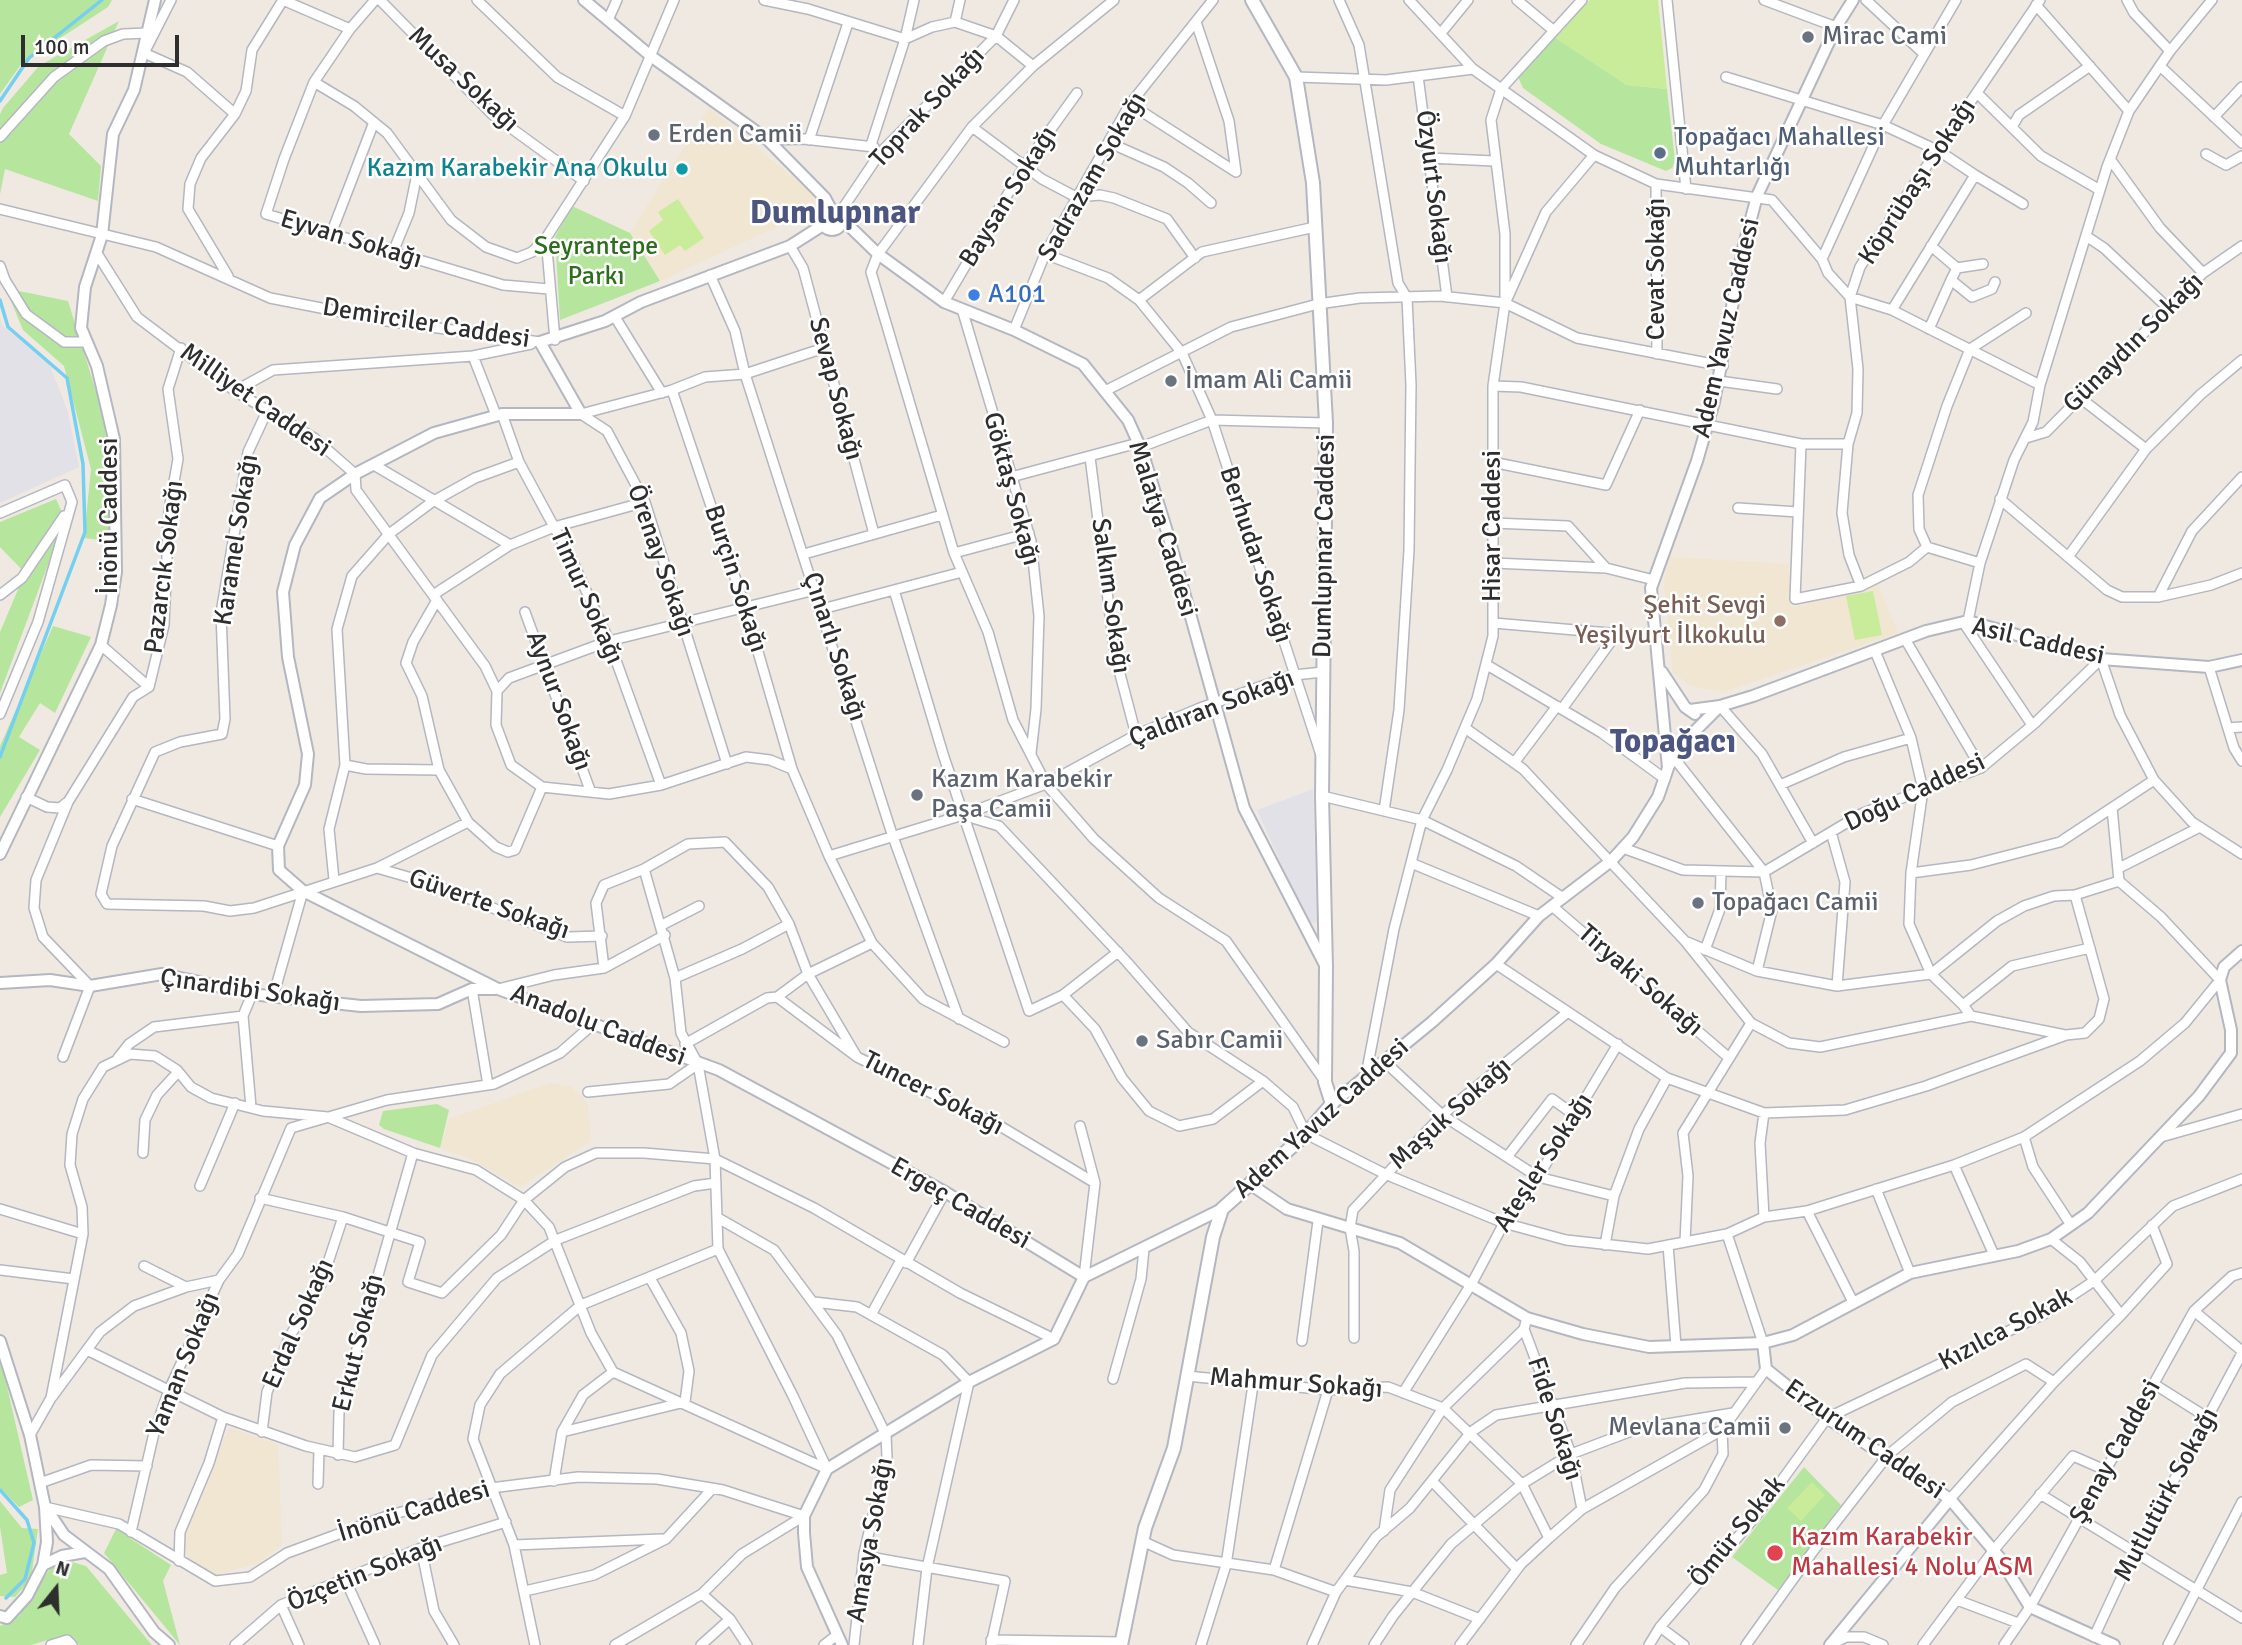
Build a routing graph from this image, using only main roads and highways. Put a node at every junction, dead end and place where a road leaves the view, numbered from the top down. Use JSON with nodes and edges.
{"nodes":[{"id":1,"x":1252,"y":0,"type":"edge"},
{"id":2,"x":1332,"y":1104,"type":"joint"},
{"id":3,"x":1122,"y":1643,"type":"edge"}],
"edges":[{"from":1,"to":2,"type":"main road","name":"Dumlupınar Caddesi"},
{"from":2,"to":3,"type":"main road","name":"Adem Yavuz Caddesi"}]}
